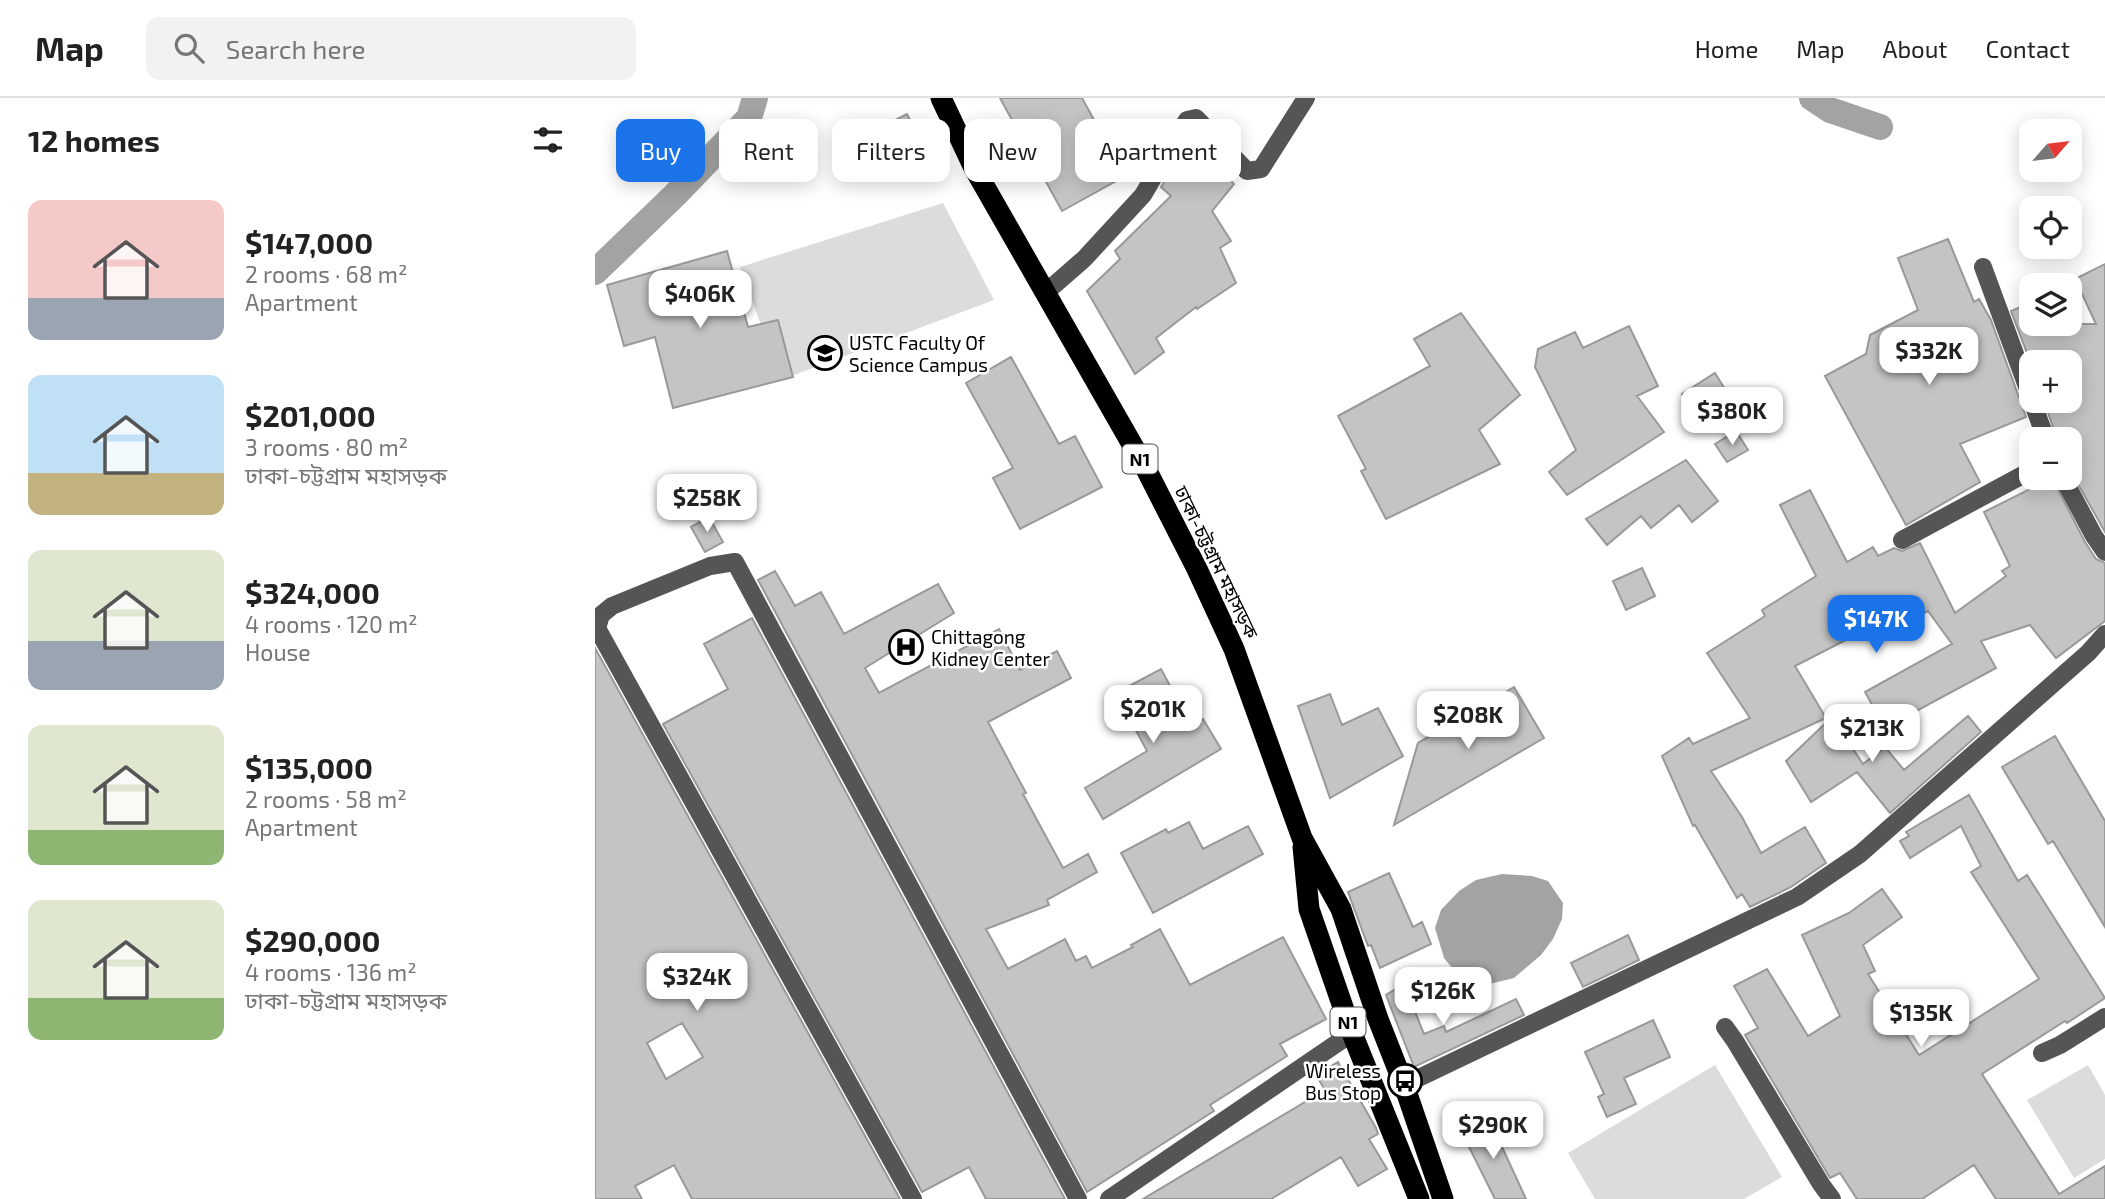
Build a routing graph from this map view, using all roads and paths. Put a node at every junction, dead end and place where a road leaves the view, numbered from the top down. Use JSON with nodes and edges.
{"nodes":[{"id":1,"x":941,"y":98,"type":"edge"},
{"id":2,"x":1306,"y":98,"type":"edge"},
{"id":3,"x":1983,"y":267,"type":"dead end"},
{"id":4,"x":1045,"y":293,"type":"junction"},
{"id":5,"x":2019,"y":365,"type":"edge"},
{"id":6,"x":2019,"y":477,"type":"edge"},
{"id":7,"x":2069,"y":490,"type":"edge"},
{"id":8,"x":1902,"y":540,"type":"dead end"},
{"id":9,"x":2105,"y":552,"type":"edge"},
{"id":10,"x":2105,"y":634,"type":"edge"},
{"id":11,"x":1302,"y":838,"type":"junction"},
{"id":12,"x":2105,"y":1017,"type":"edge"},
{"id":13,"x":1725,"y":1027,"type":"dead end"},
{"id":14,"x":1352,"y":1033,"type":"junction"},
{"id":15,"x":2042,"y":1053,"type":"dead end"},
{"id":16,"x":1404,"y":1085,"type":"junction"},
{"id":17,"x":913,"y":1199,"type":"edge"},
{"id":18,"x":1079,"y":1199,"type":"edge"},
{"id":19,"x":1109,"y":1199,"type":"edge"},
{"id":20,"x":1419,"y":1199,"type":"edge"},
{"id":21,"x":1443,"y":1199,"type":"edge"},
{"id":22,"x":1832,"y":1199,"type":"edge"}],
"edges":[{"from":1,"to":4,"type":"highway","name":"ঢাকা-চট্টগ্রাম মহাসড়ক","number":"N1"},
{"from":2,"to":4,"type":"street"},
{"from":3,"to":5,"type":"street"},
{"from":4,"to":11,"type":"highway","name":"ঢাকা-চট্টগ্রাম মহাসড়ক","number":"N1"},
{"from":6,"to":8,"type":"street"},
{"from":7,"to":9,"type":"street"},
{"from":10,"to":16,"type":"street"},
{"from":11,"to":14,"type":"highway","name":"ঢাকা-চট্টগ্রাম মহাসড়ক","number":"N1"},
{"from":11,"to":16,"type":"highway","name":"ঢাকা-চট্টগ্রাম মহাসড়ক","number":"N1"},
{"from":12,"to":15,"type":"street"},
{"from":13,"to":22,"type":"street"},
{"from":14,"to":19,"type":"street"},
{"from":14,"to":20,"type":"highway","name":"ঢাকা-চট্টগ্রাম মহাসড়ক","number":"N1"},
{"from":16,"to":21,"type":"highway","name":"ঢাকা-চট্টগ্রাম মহাসড়ক","number":"N1"},
{"from":17,"to":18,"type":"street"}]}
